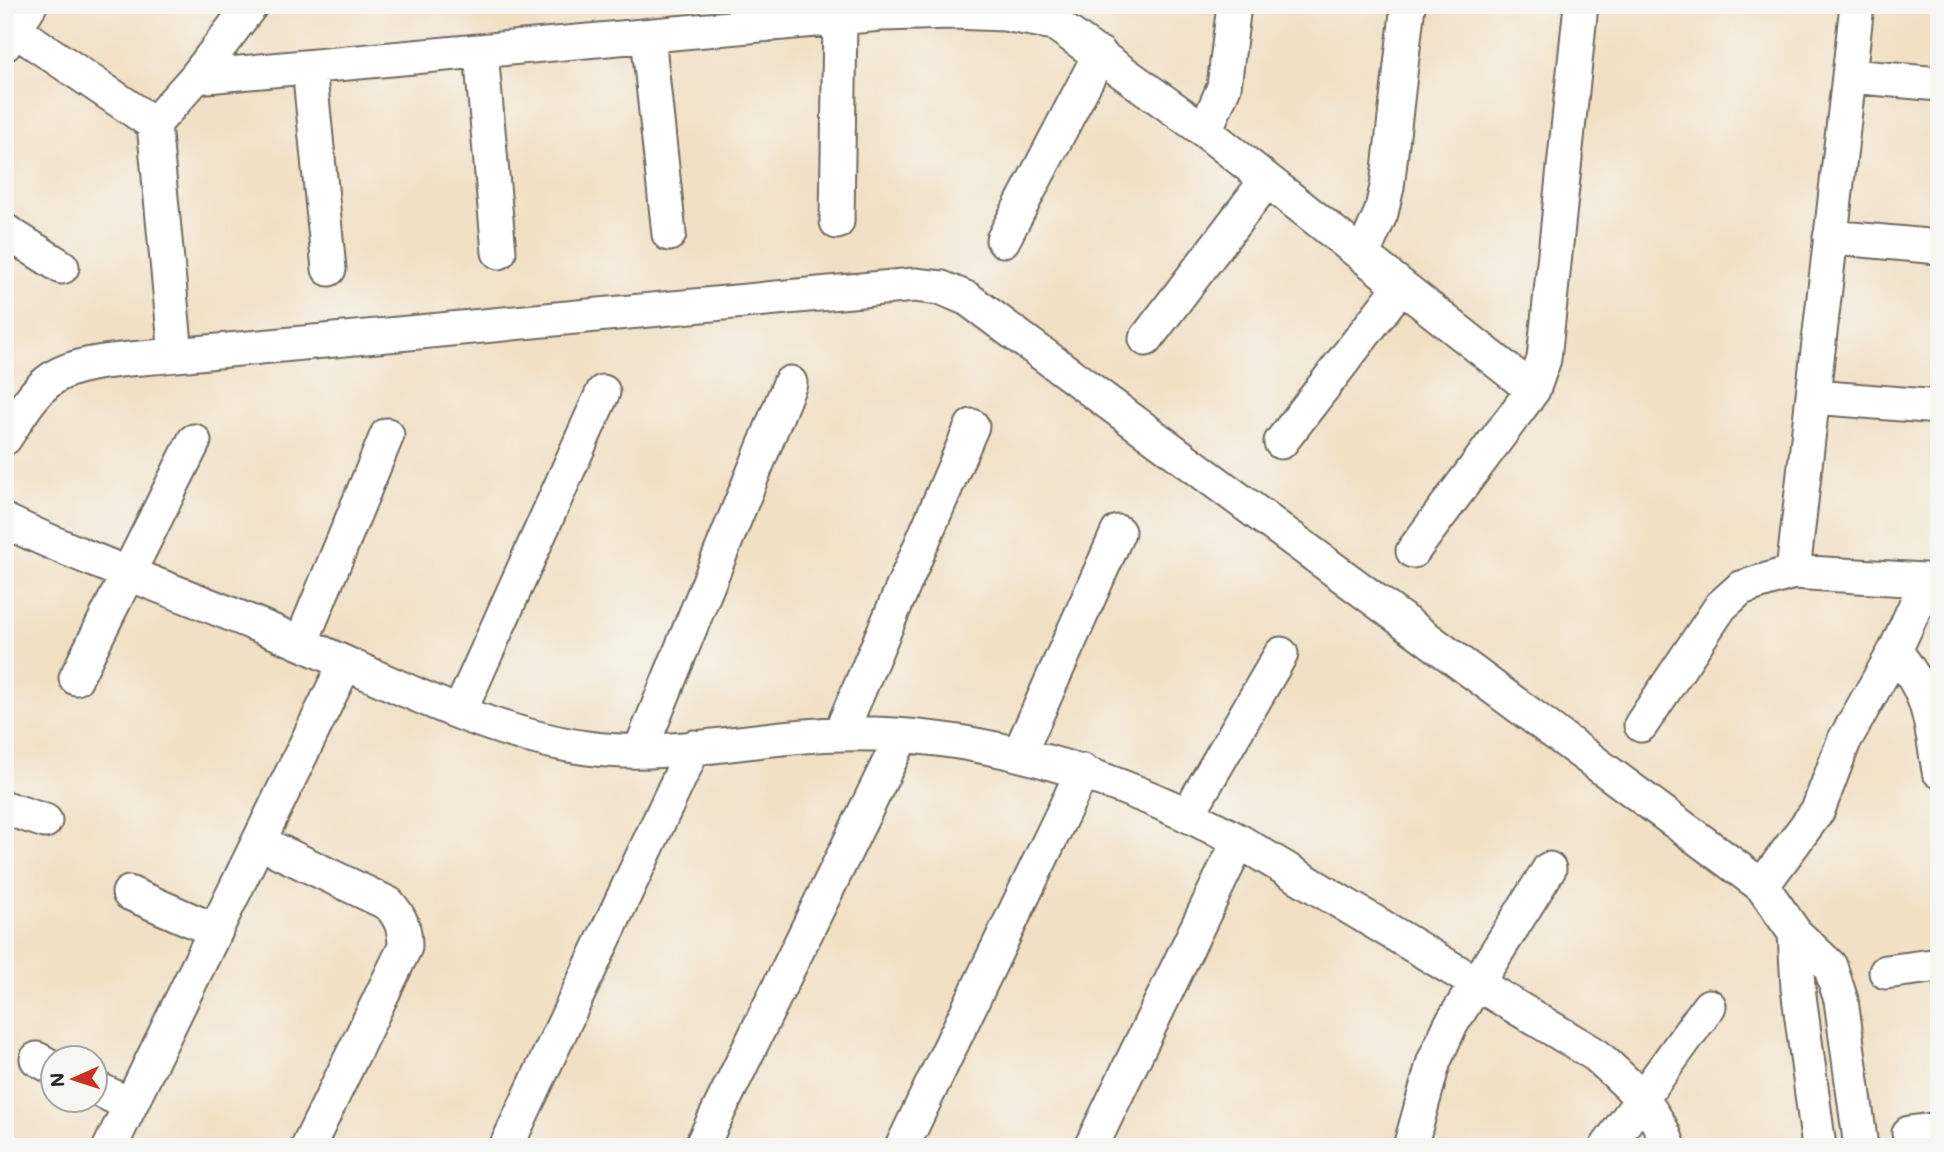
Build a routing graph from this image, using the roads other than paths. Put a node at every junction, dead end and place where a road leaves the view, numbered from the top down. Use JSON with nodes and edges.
{"nodes":[{"id":1,"x":251,"y":5,"type":"edge"},
{"id":2,"x":1234,"y":5,"type":"edge"},
{"id":3,"x":1408,"y":5,"type":"edge"},
{"id":4,"x":1581,"y":5,"type":"edge"},
{"id":5,"x":1857,"y":5,"type":"edge"},
{"id":6,"x":882,"y":10,"type":"edge"},
{"id":7,"x":1055,"y":14,"type":"edge"},
{"id":8,"x":697,"y":18,"type":"edge"},
{"id":9,"x":840,"y":18,"type":"junction"},
{"id":10,"x":17,"y":26,"type":"edge"},
{"id":11,"x":648,"y":36,"type":"junction"},
{"id":12,"x":481,"y":52,"type":"junction"},
{"id":13,"x":1100,"y":54,"type":"junction"},
{"id":14,"x":309,"y":67,"type":"junction"},
{"id":15,"x":1850,"y":76,"type":"junction"},
{"id":16,"x":196,"y":77,"type":"junction"},
{"id":17,"x":1939,"y":84,"type":"edge"},
{"id":18,"x":154,"y":124,"type":"junction"},
{"id":19,"x":1205,"y":131,"type":"junction"},
{"id":20,"x":1266,"y":181,"type":"junction"},
{"id":21,"x":837,"y":222,"type":"dead end"},
{"id":22,"x":5,"y":231,"type":"edge"},
{"id":23,"x":668,"y":234,"type":"dead end"},
{"id":24,"x":1830,"y":237,"type":"junction"},
{"id":25,"x":1003,"y":240,"type":"dead end"},
{"id":26,"x":1939,"y":247,"type":"edge"},
{"id":27,"x":499,"y":253,"type":"dead end"},
{"id":28,"x":1363,"y":254,"type":"junction"},
{"id":29,"x":62,"y":267,"type":"dead end"},
{"id":30,"x":329,"y":269,"type":"dead end"},
{"id":31,"x":1401,"y":286,"type":"junction"},
{"id":32,"x":1146,"y":339,"type":"dead end"},
{"id":33,"x":176,"y":355,"type":"junction"},
{"id":34,"x":790,"y":383,"type":"dead end"},
{"id":35,"x":1533,"y":390,"type":"junction"},
{"id":36,"x":603,"y":392,"type":"dead end"},
{"id":37,"x":1814,"y":397,"type":"junction"},
{"id":38,"x":1939,"y":407,"type":"edge"},
{"id":39,"x":972,"y":425,"type":"dead end"},
{"id":40,"x":387,"y":435,"type":"dead end"},
{"id":41,"x":5,"y":438,"type":"edge"},
{"id":42,"x":194,"y":441,"type":"dead end"},
{"id":43,"x":1281,"y":442,"type":"dead end"},
{"id":44,"x":5,"y":521,"type":"edge"},
{"id":45,"x":1118,"y":531,"type":"dead end"},
{"id":46,"x":1413,"y":551,"type":"dead end"},
{"id":47,"x":1793,"y":572,"type":"junction"},
{"id":48,"x":128,"y":574,"type":"junction"},
{"id":49,"x":1933,"y":580,"type":"edge"},
{"id":50,"x":301,"y":643,"type":"junction"},
{"id":51,"x":1895,"y":651,"type":"junction"},
{"id":52,"x":1281,"y":654,"type":"dead end"},
{"id":53,"x":345,"y":664,"type":"junction"},
{"id":54,"x":76,"y":678,"type":"dead end"},
{"id":55,"x":460,"y":711,"type":"junction"},
{"id":56,"x":1641,"y":725,"type":"dead end"},
{"id":57,"x":840,"y":734,"type":"junction"},
{"id":58,"x":902,"y":736,"type":"junction"},
{"id":59,"x":694,"y":747,"type":"junction"},
{"id":60,"x":640,"y":751,"type":"junction"},
{"id":61,"x":1020,"y":752,"type":"junction"},
{"id":62,"x":1083,"y":771,"type":"junction"},
{"id":63,"x":1939,"y":771,"type":"edge"},
{"id":64,"x":5,"y":808,"type":"edge"},
{"id":65,"x":1188,"y":814,"type":"junction"},
{"id":66,"x":45,"y":821,"type":"dead end"},
{"id":67,"x":1239,"y":841,"type":"junction"},
{"id":68,"x":259,"y":842,"type":"junction"},
{"id":69,"x":1549,"y":869,"type":"dead end"},
{"id":70,"x":1762,"y":886,"type":"junction"},
{"id":71,"x":129,"y":893,"type":"dead end"},
{"id":72,"x":216,"y":931,"type":"junction"},
{"id":73,"x":1796,"y":933,"type":"junction"},
{"id":74,"x":1939,"y":965,"type":"edge"},
{"id":75,"x":1886,"y":972,"type":"dead end"},
{"id":76,"x":1475,"y":983,"type":"junction"},
{"id":77,"x":1709,"y":1006,"type":"dead end"},
{"id":78,"x":108,"y":1094,"type":"edge"},
{"id":79,"x":1642,"y":1097,"type":"junction"},
{"id":80,"x":130,"y":1105,"type":"junction"},
{"id":81,"x":110,"y":1147,"type":"edge"},
{"id":82,"x":308,"y":1147,"type":"edge"},
{"id":83,"x":506,"y":1147,"type":"edge"},
{"id":84,"x":701,"y":1147,"type":"edge"},
{"id":85,"x":902,"y":1147,"type":"edge"},
{"id":86,"x":1091,"y":1147,"type":"edge"},
{"id":87,"x":1410,"y":1147,"type":"edge"},
{"id":88,"x":1607,"y":1147,"type":"edge"},
{"id":89,"x":1669,"y":1147,"type":"edge"},
{"id":90,"x":1819,"y":1147,"type":"edge"},
{"id":91,"x":1861,"y":1147,"type":"edge"}],
"edges":[{"from":1,"to":16,"type":"street"},
{"from":2,"to":19,"type":"street"},
{"from":3,"to":28,"type":"street"},
{"from":4,"to":35,"type":"street"},
{"from":5,"to":15,"type":"street"},
{"from":6,"to":7,"type":"street"},
{"from":6,"to":9,"type":"street"},
{"from":7,"to":13,"type":"street"},
{"from":8,"to":9,"type":"street"},
{"from":8,"to":11,"type":"street"},
{"from":9,"to":21,"type":"street"},
{"from":10,"to":18,"type":"street"},
{"from":11,"to":12,"type":"street"},
{"from":11,"to":23,"type":"street"},
{"from":12,"to":14,"type":"street"},
{"from":12,"to":27,"type":"street"},
{"from":13,"to":19,"type":"street"},
{"from":13,"to":25,"type":"street"},
{"from":14,"to":16,"type":"street"},
{"from":14,"to":30,"type":"street"},
{"from":15,"to":17,"type":"street"},
{"from":15,"to":24,"type":"street"},
{"from":16,"to":18,"type":"street"},
{"from":18,"to":33,"type":"street"},
{"from":19,"to":20,"type":"street"},
{"from":20,"to":28,"type":"street"},
{"from":20,"to":32,"type":"street"},
{"from":22,"to":29,"type":"street"},
{"from":24,"to":26,"type":"street"},
{"from":24,"to":37,"type":"street"},
{"from":28,"to":31,"type":"street"},
{"from":31,"to":35,"type":"street"},
{"from":31,"to":43,"type":"street"},
{"from":33,"to":41,"type":"street"},
{"from":33,"to":70,"type":"street"},
{"from":34,"to":60,"type":"street"},
{"from":35,"to":46,"type":"street"},
{"from":36,"to":55,"type":"street"},
{"from":37,"to":38,"type":"street"},
{"from":37,"to":47,"type":"street"},
{"from":39,"to":57,"type":"street"},
{"from":40,"to":50,"type":"street"},
{"from":42,"to":48,"type":"street"},
{"from":44,"to":48,"type":"street"},
{"from":45,"to":61,"type":"street"},
{"from":47,"to":49,"type":"street"},
{"from":47,"to":56,"type":"street"},
{"from":48,"to":50,"type":"street"},
{"from":48,"to":54,"type":"street"},
{"from":49,"to":51,"type":"street"},
{"from":50,"to":53,"type":"street"},
{"from":51,"to":63,"type":"street"},
{"from":51,"to":70,"type":"street"},
{"from":52,"to":65,"type":"street"},
{"from":53,"to":55,"type":"street"},
{"from":53,"to":68,"type":"street"},
{"from":55,"to":60,"type":"street"},
{"from":57,"to":58,"type":"street"},
{"from":57,"to":59,"type":"street"},
{"from":58,"to":61,"type":"street"},
{"from":58,"to":84,"type":"street"},
{"from":59,"to":60,"type":"street"},
{"from":59,"to":83,"type":"street"},
{"from":61,"to":62,"type":"street"},
{"from":62,"to":65,"type":"street"},
{"from":62,"to":85,"type":"street"},
{"from":64,"to":66,"type":"street"},
{"from":65,"to":67,"type":"street"},
{"from":67,"to":76,"type":"street"},
{"from":67,"to":86,"type":"street"},
{"from":68,"to":72,"type":"street"},
{"from":68,"to":82,"type":"street"},
{"from":69,"to":76,"type":"street"},
{"from":70,"to":73,"type":"street"},
{"from":71,"to":72,"type":"street"},
{"from":72,"to":80,"type":"street"},
{"from":73,"to":90,"type":"street"},
{"from":73,"to":91,"type":"street"},
{"from":74,"to":75,"type":"street"},
{"from":76,"to":79,"type":"street"},
{"from":76,"to":87,"type":"street"},
{"from":77,"to":79,"type":"street"},
{"from":78,"to":80,"type":"street"},
{"from":79,"to":88,"type":"street"},
{"from":79,"to":89,"type":"street"},
{"from":80,"to":81,"type":"street"}]}
